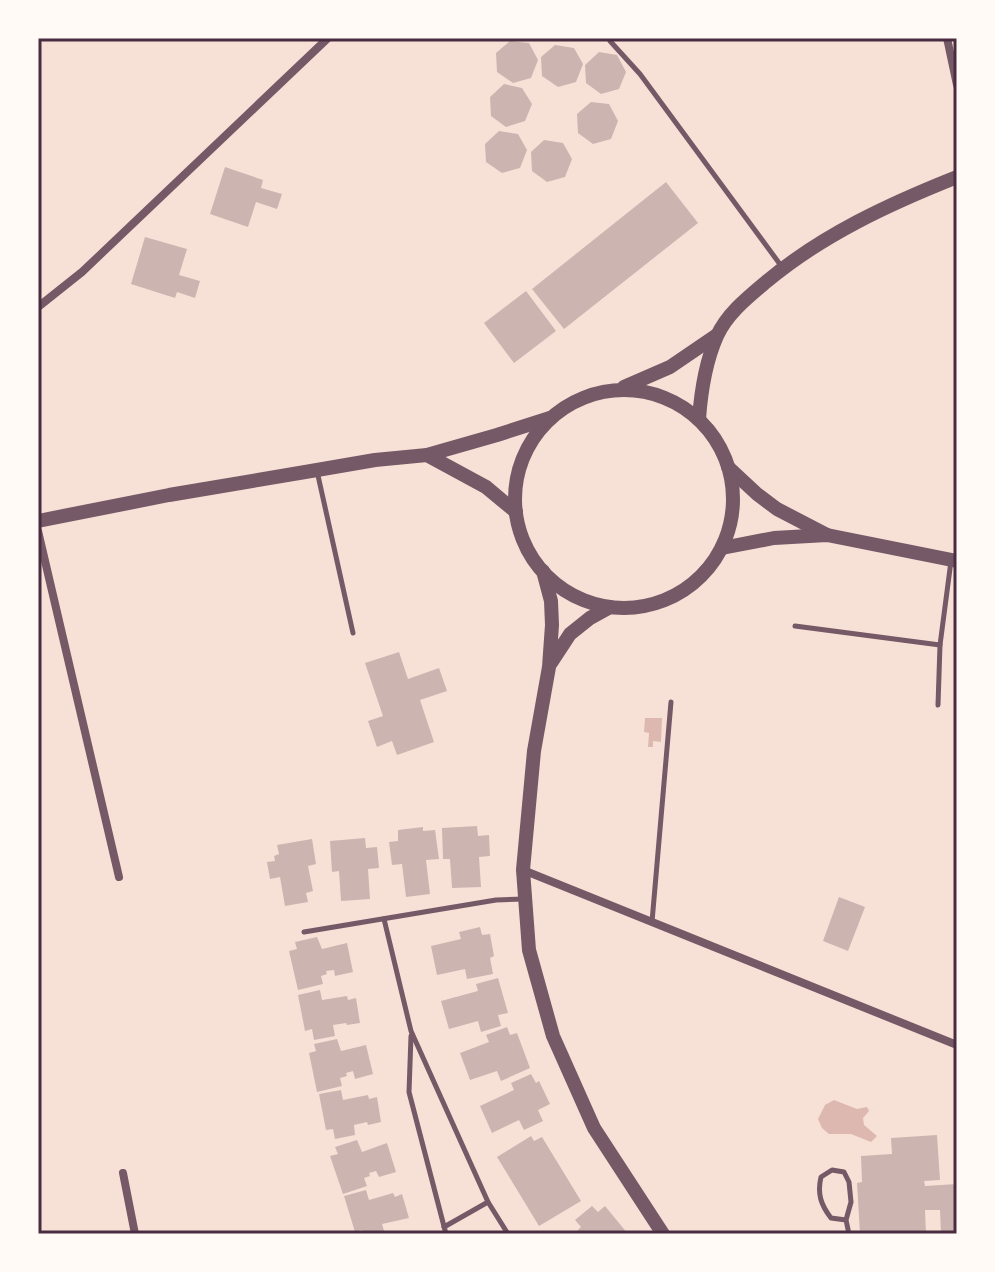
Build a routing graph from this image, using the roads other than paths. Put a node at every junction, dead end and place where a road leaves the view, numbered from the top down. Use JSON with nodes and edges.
{"nodes":[{"id":1,"x":328,"y":38,"type":"edge"},
{"id":2,"x":947,"y":38,"type":"edge"},
{"id":3,"x":610,"y":41,"type":"dead end"},
{"id":4,"x":957,"y":85,"type":"edge"},
{"id":5,"x":957,"y":177,"type":"edge"},
{"id":6,"x":783,"y":268,"type":"junction"},
{"id":7,"x":38,"y":307,"type":"edge"},
{"id":8,"x":718,"y":335,"type":"junction"},
{"id":9,"x":619,"y":389,"type":"junction"},
{"id":10,"x":550,"y":418,"type":"junction"},
{"id":11,"x":699,"y":419,"type":"junction"},
{"id":12,"x":427,"y":455,"type":"junction"},
{"id":13,"x":728,"y":467,"type":"junction"},
{"id":14,"x":317,"y":470,"type":"junction"},
{"id":15,"x":516,"y":512,"type":"junction"},
{"id":16,"x":38,"y":521,"type":"edge"},
{"id":17,"x":38,"y":531,"type":"edge"},
{"id":18,"x":827,"y":535,"type":"junction"},
{"id":19,"x":722,"y":548,"type":"junction"},
{"id":20,"x":954,"y":561,"type":"edge"},
{"id":21,"x":543,"y":571,"type":"junction"},
{"id":22,"x":610,"y":607,"type":"junction"},
{"id":23,"x":795,"y":626,"type":"dead end"},
{"id":24,"x":353,"y":633,"type":"dead end"},
{"id":25,"x":940,"y":645,"type":"junction"},
{"id":26,"x":549,"y":667,"type":"junction"},
{"id":27,"x":671,"y":702,"type":"dead end"},
{"id":28,"x":938,"y":705,"type":"dead end"},
{"id":29,"x":523,"y":870,"type":"junction"},
{"id":30,"x":119,"y":877,"type":"dead end"},
{"id":31,"x":525,"y":899,"type":"junction"},
{"id":32,"x":384,"y":919,"type":"junction"},
{"id":33,"x":652,"y":922,"type":"junction"},
{"id":34,"x":304,"y":932,"type":"dead end"},
{"id":35,"x":411,"y":1031,"type":"junction"},
{"id":36,"x":956,"y":1043,"type":"edge"},
{"id":37,"x":123,"y":1173,"type":"dead end"},
{"id":38,"x":488,"y":1202,"type":"junction"},
{"id":39,"x":846,"y":1220,"type":"junction"},
{"id":40,"x":445,"y":1231,"type":"edge"},
{"id":41,"x":135,"y":1234,"type":"edge"},
{"id":42,"x":508,"y":1234,"type":"edge"},
{"id":43,"x":663,"y":1234,"type":"edge"},
{"id":44,"x":849,"y":1234,"type":"edge"}],
"edges":[{"from":1,"to":7,"type":"street"},
{"from":2,"to":4,"type":"street"},
{"from":3,"to":6,"type":"lane"},
{"from":5,"to":6,"type":"street"},
{"from":6,"to":8,"type":"street"},
{"from":8,"to":9,"type":"street"},
{"from":8,"to":11,"type":"street"},
{"from":9,"to":10,"type":"street"},
{"from":9,"to":11,"type":"street"},
{"from":10,"to":12,"type":"street"},
{"from":10,"to":15,"type":"street"},
{"from":11,"to":13,"type":"street"},
{"from":12,"to":14,"type":"street"},
{"from":12,"to":15,"type":"street"},
{"from":13,"to":18,"type":"street"},
{"from":13,"to":19,"type":"street"},
{"from":14,"to":16,"type":"street"},
{"from":14,"to":24,"type":"lane"},
{"from":15,"to":21,"type":"street"},
{"from":17,"to":30,"type":"street"},
{"from":18,"to":19,"type":"street"},
{"from":18,"to":20,"type":"street"},
{"from":19,"to":22,"type":"street"},
{"from":20,"to":25,"type":"lane"},
{"from":21,"to":22,"type":"street"},
{"from":21,"to":26,"type":"street"},
{"from":22,"to":26,"type":"street"},
{"from":23,"to":25,"type":"lane"},
{"from":25,"to":28,"type":"lane"},
{"from":26,"to":29,"type":"street"},
{"from":27,"to":33,"type":"lane"},
{"from":29,"to":31,"type":"street"},
{"from":29,"to":33,"type":"street"},
{"from":31,"to":32,"type":"lane"},
{"from":31,"to":43,"type":"street"},
{"from":32,"to":34,"type":"lane"},
{"from":32,"to":35,"type":"lane"},
{"from":33,"to":36,"type":"street"},
{"from":35,"to":38,"type":"lane"},
{"from":35,"to":40,"type":"lane"},
{"from":37,"to":41,"type":"street"},
{"from":38,"to":40,"type":"lane"},
{"from":38,"to":42,"type":"lane"},
{"from":39,"to":39,"type":"lane"},
{"from":39,"to":44,"type":"lane"}]}
